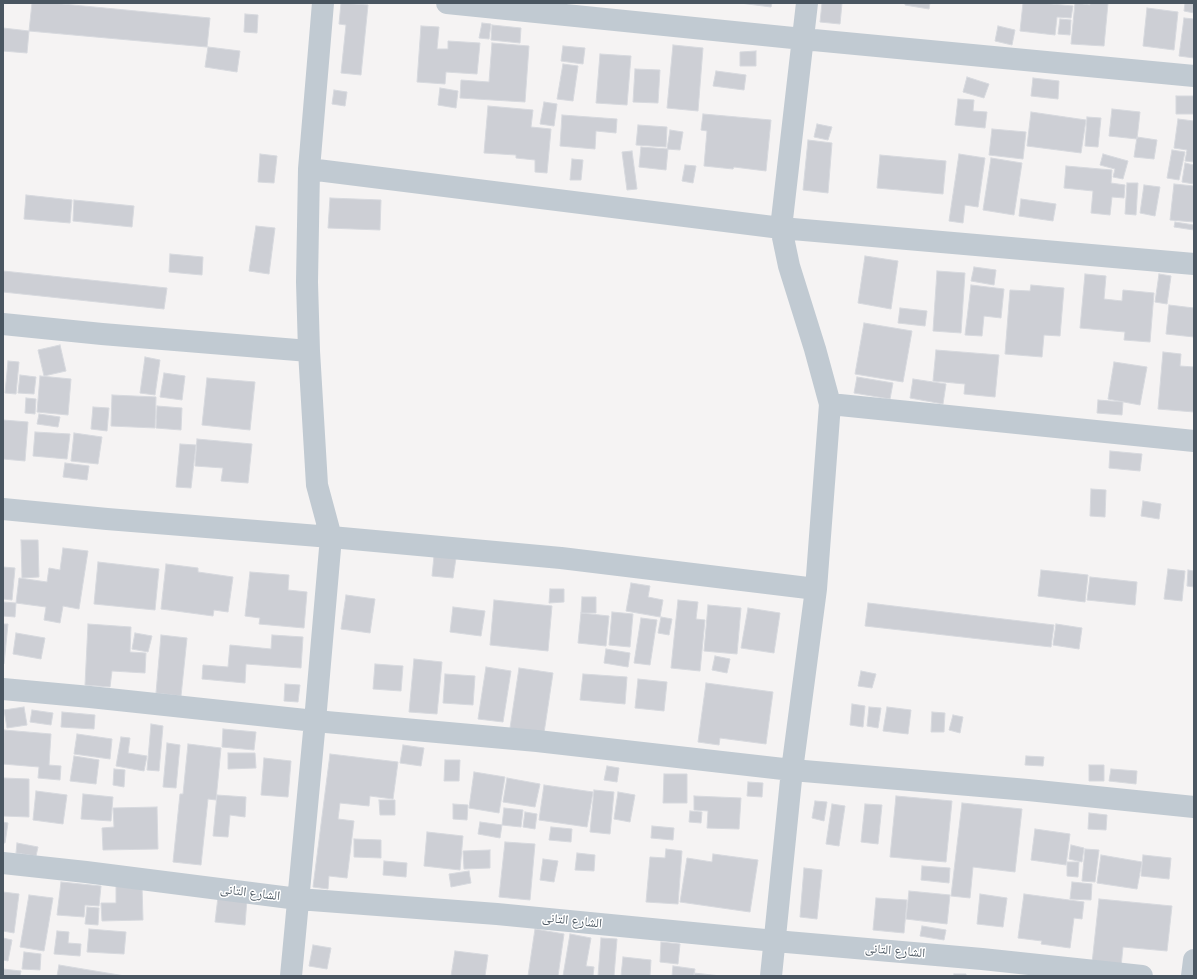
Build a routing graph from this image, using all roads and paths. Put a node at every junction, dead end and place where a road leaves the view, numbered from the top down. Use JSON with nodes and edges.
{"nodes":[{"id":1,"x":323,"y":3,"type":"edge"},
{"id":2,"x":447,"y":3,"type":"edge"},
{"id":3,"x":807,"y":3,"type":"edge"},
{"id":4,"x":803,"y":40,"type":"junction"},
{"id":5,"x":1194,"y":76,"type":"edge"},
{"id":6,"x":309,"y":169,"type":"junction"},
{"id":7,"x":782,"y":228,"type":"junction"},
{"id":8,"x":1194,"y":264,"type":"edge"},
{"id":9,"x":3,"y":324,"type":"edge"},
{"id":10,"x":309,"y":351,"type":"junction"},
{"id":11,"x":830,"y":404,"type":"junction"},
{"id":12,"x":1194,"y":441,"type":"edge"},
{"id":13,"x":3,"y":509,"type":"edge"},
{"id":14,"x":331,"y":537,"type":"junction"},
{"id":15,"x":816,"y":589,"type":"junction"},
{"id":16,"x":3,"y":689,"type":"edge"},
{"id":17,"x":315,"y":722,"type":"junction"},
{"id":18,"x":792,"y":770,"type":"junction"},
{"id":19,"x":1194,"y":807,"type":"edge"},
{"id":20,"x":3,"y":863,"type":"edge"},
{"id":21,"x":298,"y":899,"type":"junction"},
{"id":22,"x":775,"y":941,"type":"junction"},
{"id":23,"x":1194,"y":960,"type":"edge"},
{"id":24,"x":291,"y":976,"type":"edge"},
{"id":25,"x":771,"y":976,"type":"edge"},
{"id":26,"x":1142,"y":976,"type":"edge"},
{"id":27,"x":1192,"y":976,"type":"edge"}],
"edges":[{"from":1,"to":6,"type":"street"},
{"from":2,"to":4,"type":"street"},
{"from":3,"to":4,"type":"street"},
{"from":4,"to":5,"type":"street"},
{"from":4,"to":7,"type":"street"},
{"from":6,"to":7,"type":"street"},
{"from":6,"to":10,"type":"street"},
{"from":7,"to":8,"type":"street"},
{"from":7,"to":11,"type":"street"},
{"from":9,"to":10,"type":"street"},
{"from":10,"to":14,"type":"street"},
{"from":11,"to":12,"type":"street"},
{"from":11,"to":15,"type":"street"},
{"from":13,"to":14,"type":"street"},
{"from":14,"to":15,"type":"street"},
{"from":14,"to":17,"type":"street"},
{"from":15,"to":18,"type":"street"},
{"from":16,"to":17,"type":"street"},
{"from":17,"to":18,"type":"street"},
{"from":17,"to":21,"type":"street"},
{"from":18,"to":19,"type":"street"},
{"from":18,"to":22,"type":"street"},
{"from":20,"to":21,"type":"street","name":"الشارع التانى"},
{"from":21,"to":22,"type":"street","name":"الشارع التانى"},
{"from":21,"to":24,"type":"street"},
{"from":22,"to":25,"type":"street"},
{"from":22,"to":26,"type":"street","name":"الشارع التانى"},
{"from":23,"to":27,"type":"street"}]}
